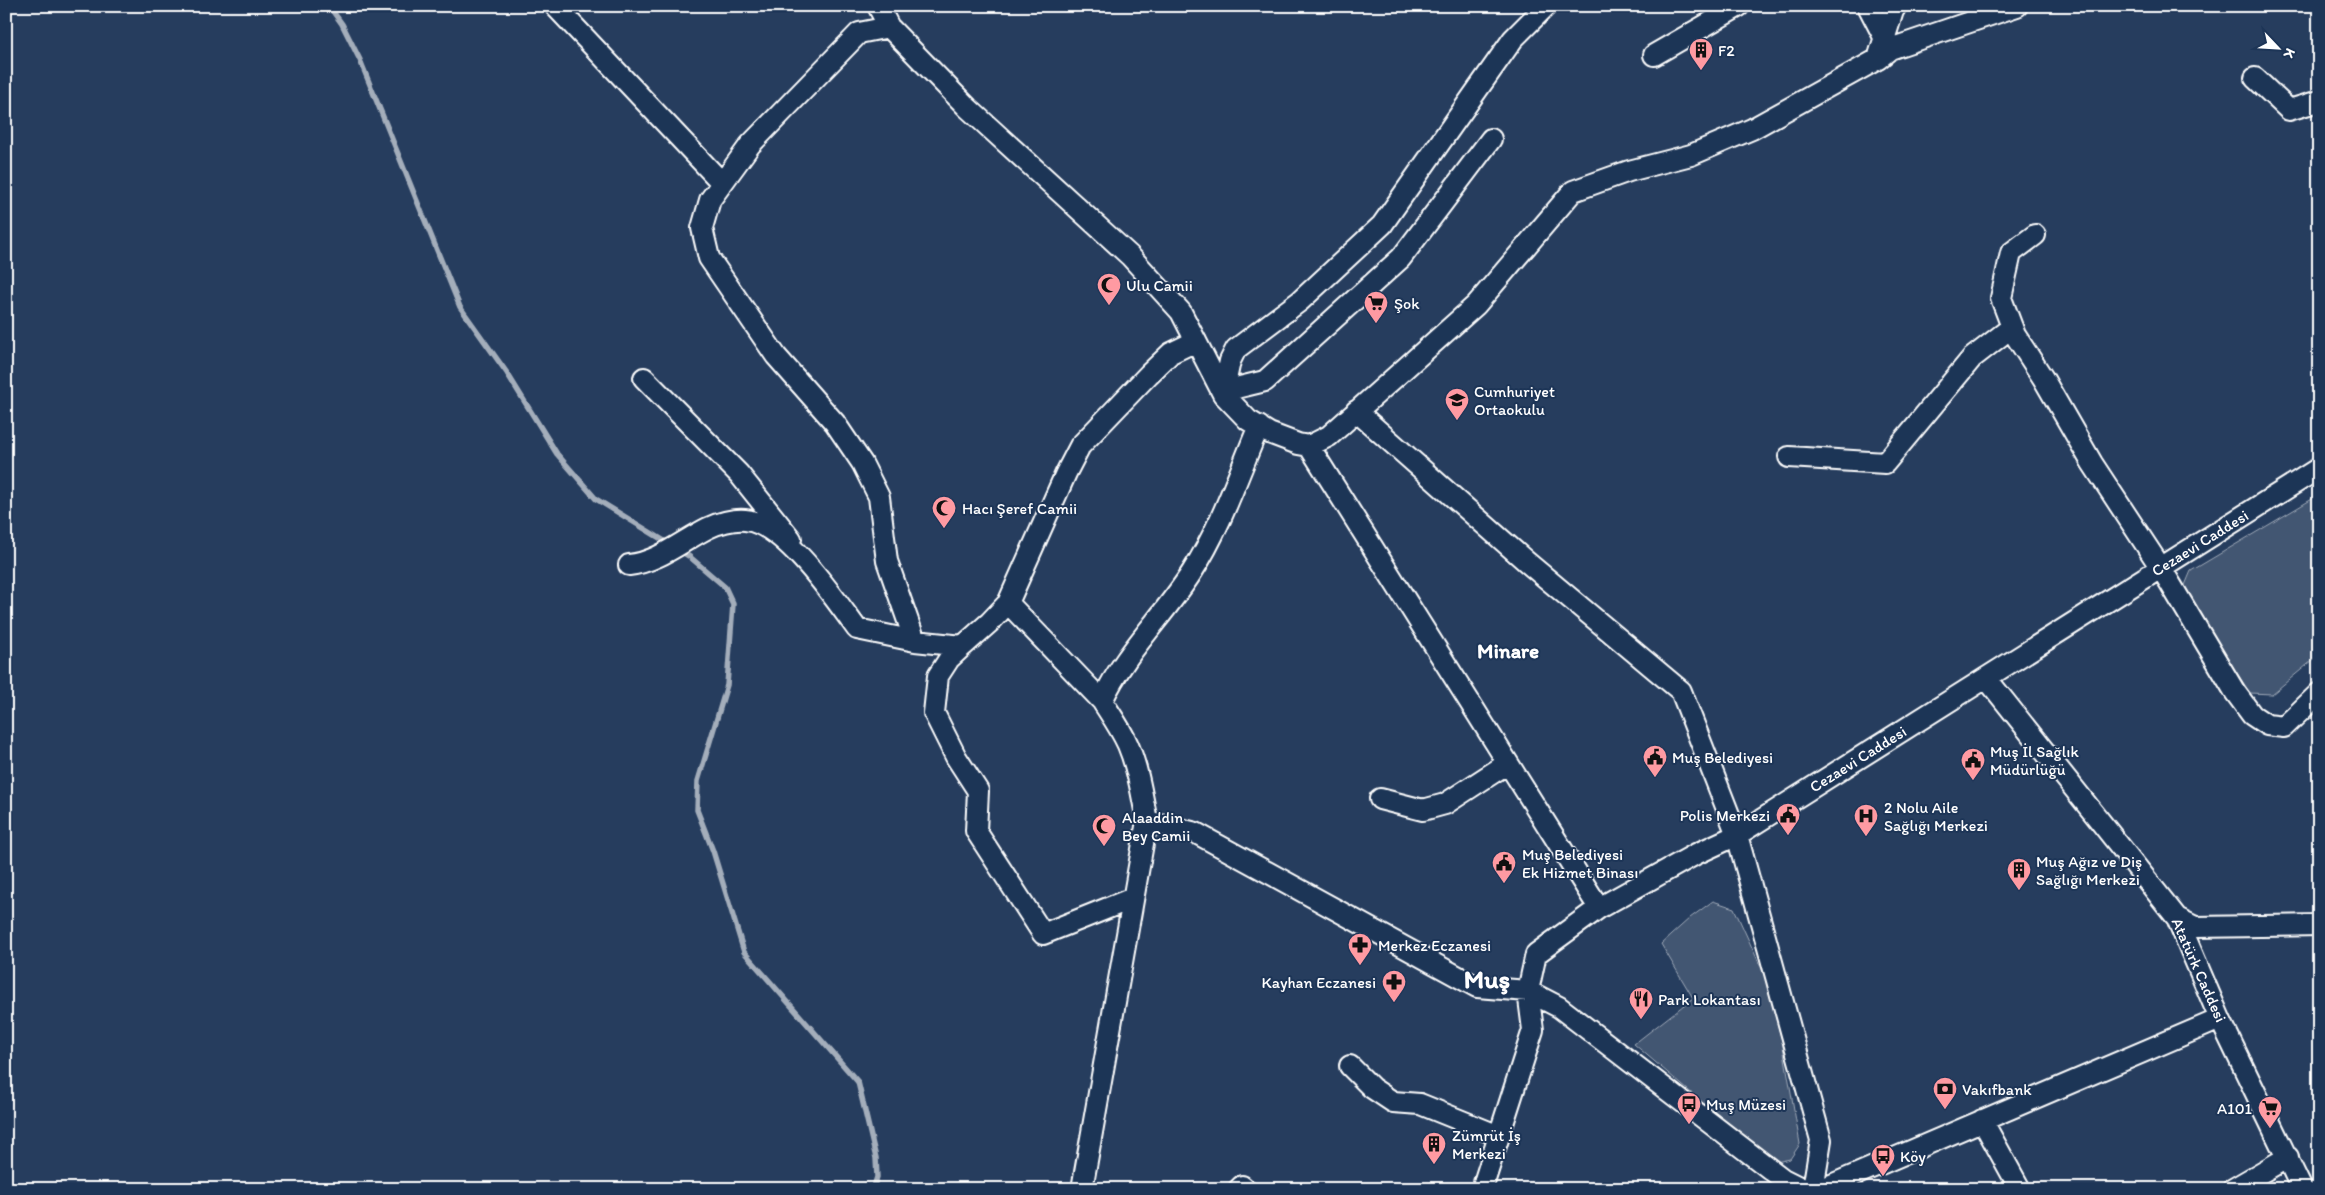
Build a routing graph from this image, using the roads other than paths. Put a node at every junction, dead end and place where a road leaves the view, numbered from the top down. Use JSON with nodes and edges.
{"nodes":[{"id":1,"x":555,"y":6,"type":"edge"},
{"id":2,"x":878,"y":6,"type":"edge"},
{"id":3,"x":1546,"y":6,"type":"edge"},
{"id":4,"x":1739,"y":6,"type":"edge"},
{"id":5,"x":1868,"y":6,"type":"edge"},
{"id":6,"x":1896,"y":6,"type":"edge"},
{"id":7,"x":2017,"y":6,"type":"edge"},
{"id":8,"x":890,"y":27,"type":"junction"},
{"id":9,"x":1884,"y":39,"type":"junction"},
{"id":10,"x":1654,"y":55,"type":"dead end"},
{"id":11,"x":1878,"y":59,"type":"junction"},
{"id":12,"x":2255,"y":78,"type":"dead end"},
{"id":13,"x":2319,"y":101,"type":"edge"},
{"id":14,"x":1491,"y":139,"type":"dead end"},
{"id":15,"x":722,"y":183,"type":"junction"},
{"id":16,"x":2034,"y":235,"type":"dead end"},
{"id":17,"x":2012,"y":327,"type":"junction"},
{"id":18,"x":1196,"y":341,"type":"junction"},
{"id":19,"x":644,"y":378,"type":"dead end"},
{"id":20,"x":1224,"y":394,"type":"junction"},
{"id":21,"x":1356,"y":411,"type":"junction"},
{"id":22,"x":1259,"y":426,"type":"junction"},
{"id":23,"x":1309,"y":446,"type":"junction"},
{"id":24,"x":1789,"y":457,"type":"dead end"},
{"id":25,"x":2319,"y":468,"type":"edge"},
{"id":26,"x":637,"y":564,"type":"dead end"},
{"id":27,"x":809,"y":565,"type":"junction"},
{"id":28,"x":2161,"y":568,"type":"junction"},
{"id":29,"x":1008,"y":603,"type":"junction"},
{"id":30,"x":915,"y":640,"type":"junction"},
{"id":31,"x":963,"y":646,"type":"junction"},
{"id":32,"x":1987,"y":679,"type":"junction"},
{"id":33,"x":2319,"y":693,"type":"edge"},
{"id":34,"x":1102,"y":701,"type":"junction"},
{"id":35,"x":1508,"y":764,"type":"junction"},
{"id":36,"x":1380,"y":799,"type":"dead end"},
{"id":37,"x":1147,"y":821,"type":"junction"},
{"id":38,"x":1737,"y":835,"type":"junction"},
{"id":39,"x":1133,"y":898,"type":"junction"},
{"id":40,"x":1599,"y":908,"type":"junction"},
{"id":41,"x":2177,"y":918,"type":"junction"},
{"id":42,"x":2319,"y":925,"type":"edge"},
{"id":43,"x":1528,"y":991,"type":"junction"},
{"id":44,"x":2220,"y":1019,"type":"junction"},
{"id":45,"x":1350,"y":1066,"type":"dead end"},
{"id":46,"x":1982,"y":1120,"type":"junction"},
{"id":47,"x":1499,"y":1136,"type":"junction"},
{"id":48,"x":2288,"y":1157,"type":"junction"},
{"id":49,"x":1082,"y":1189,"type":"edge"},
{"id":50,"x":1239,"y":1189,"type":"edge"},
{"id":51,"x":1244,"y":1189,"type":"edge"},
{"id":52,"x":1482,"y":1189,"type":"edge"},
{"id":53,"x":1803,"y":1189,"type":"edge"},
{"id":54,"x":1813,"y":1189,"type":"edge"},
{"id":55,"x":1822,"y":1189,"type":"edge"},
{"id":56,"x":2020,"y":1189,"type":"edge"},
{"id":57,"x":2233,"y":1189,"type":"edge"},
{"id":58,"x":2302,"y":1189,"type":"edge"}],
"edges":[{"from":1,"to":15,"type":"street"},
{"from":2,"to":8,"type":"street"},
{"from":3,"to":20,"type":"street"},
{"from":4,"to":10,"type":"street"},
{"from":5,"to":9,"type":"street"},
{"from":6,"to":9,"type":"street"},
{"from":7,"to":11,"type":"street"},
{"from":8,"to":15,"type":"street"},
{"from":8,"to":18,"type":"street"},
{"from":9,"to":11,"type":"street"},
{"from":11,"to":21,"type":"street"},
{"from":12,"to":13,"type":"street"},
{"from":14,"to":20,"type":"street"},
{"from":15,"to":30,"type":"street"},
{"from":16,"to":17,"type":"street"},
{"from":17,"to":24,"type":"street"},
{"from":17,"to":28,"type":"street"},
{"from":18,"to":20,"type":"street"},
{"from":18,"to":29,"type":"street"},
{"from":19,"to":27,"type":"street"},
{"from":20,"to":22,"type":"street"},
{"from":21,"to":23,"type":"street"},
{"from":21,"to":38,"type":"street"},
{"from":22,"to":23,"type":"street"},
{"from":22,"to":34,"type":"street"},
{"from":23,"to":35,"type":"street"},
{"from":25,"to":28,"type":"street","name":"Cezaevi Caddesi"},
{"from":26,"to":27,"type":"street"},
{"from":27,"to":30,"type":"street"},
{"from":28,"to":32,"type":"street","name":"Cezaevi Caddesi"},
{"from":28,"to":33,"type":"street"},
{"from":29,"to":31,"type":"street"},
{"from":29,"to":34,"type":"street"},
{"from":30,"to":31,"type":"street"},
{"from":31,"to":39,"type":"street"},
{"from":32,"to":38,"type":"street","name":"Cezaevi Caddesi"},
{"from":32,"to":41,"type":"street","name":"Atatürk Caddesi"},
{"from":34,"to":37,"type":"street"},
{"from":35,"to":36,"type":"street"},
{"from":35,"to":40,"type":"street"},
{"from":37,"to":39,"type":"street"},
{"from":37,"to":43,"type":"street"},
{"from":38,"to":40,"type":"street","name":"Cezaevi Caddesi"},
{"from":38,"to":54,"type":"street"},
{"from":39,"to":49,"type":"street"},
{"from":40,"to":43,"type":"street","name":"Cezaevi Caddesi"},
{"from":41,"to":42,"type":"street"},
{"from":41,"to":44,"type":"street","name":"Atatürk Caddesi"},
{"from":43,"to":47,"type":"street","name":"Cezaevi Caddesi"},
{"from":43,"to":53,"type":"street"},
{"from":44,"to":46,"type":"street"},
{"from":44,"to":48,"type":"street","name":"Atatürk Caddesi"},
{"from":45,"to":47,"type":"street"},
{"from":46,"to":55,"type":"street"},
{"from":46,"to":56,"type":"street"},
{"from":47,"to":52,"type":"street","name":"Cezaevi Caddesi"},
{"from":48,"to":57,"type":"street"},
{"from":48,"to":58,"type":"street","name":"Atatürk Caddesi"},
{"from":50,"to":51,"type":"street"}]}
